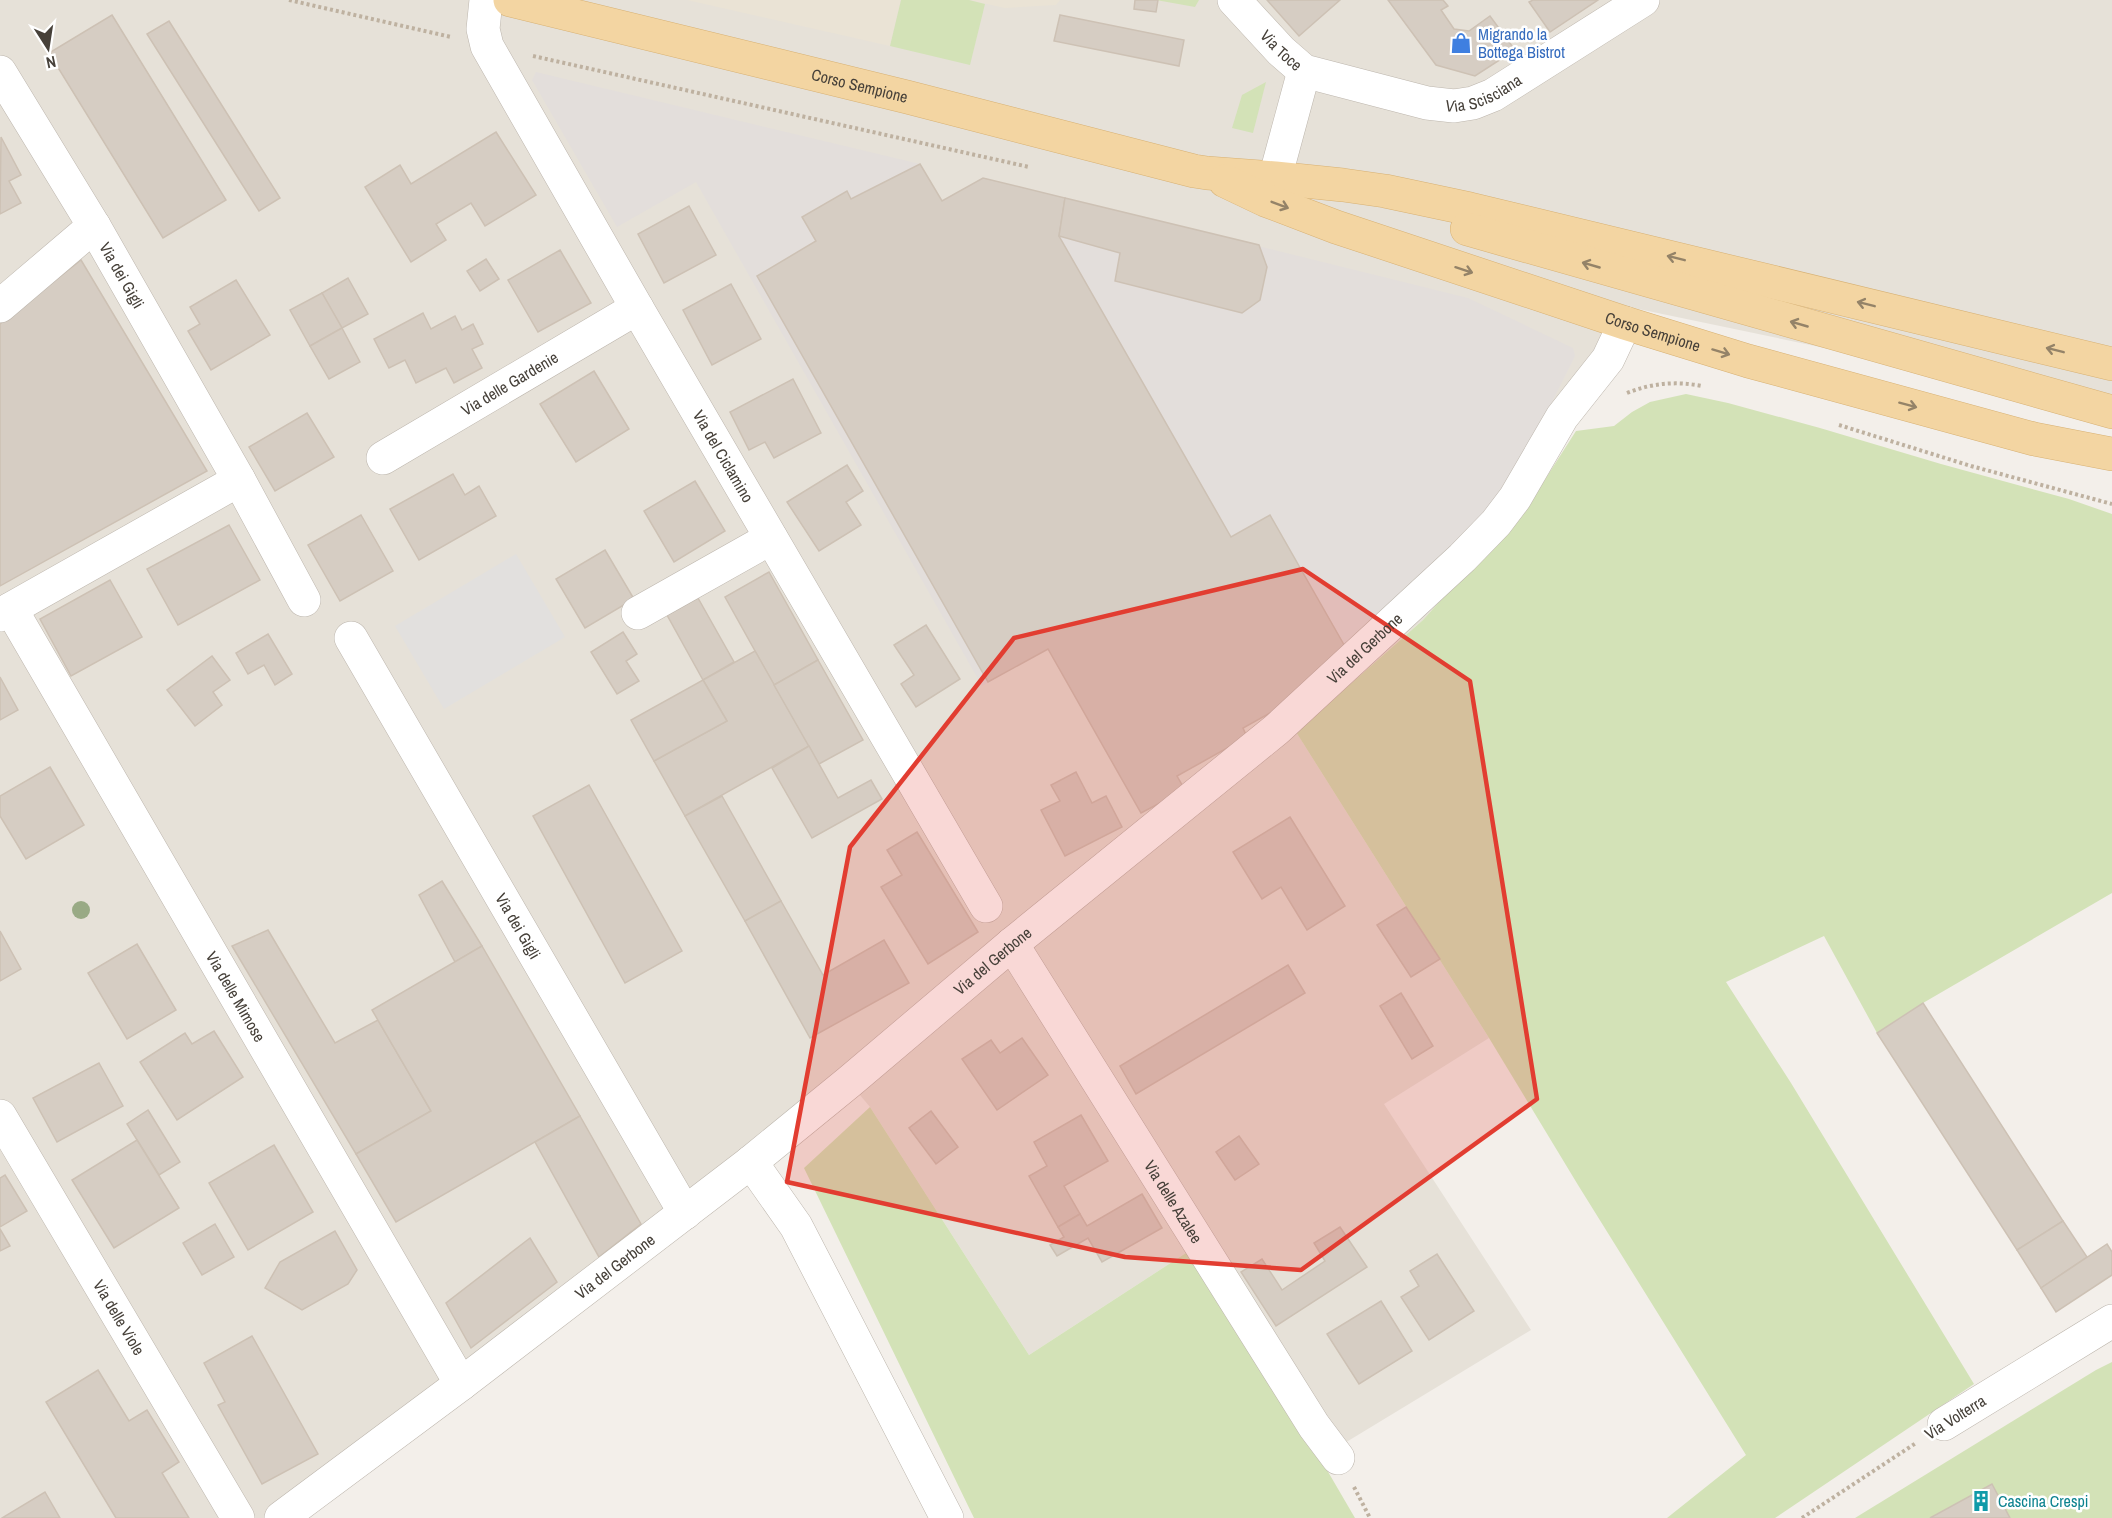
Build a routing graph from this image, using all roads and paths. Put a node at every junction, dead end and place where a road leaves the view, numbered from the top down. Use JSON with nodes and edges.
{"nodes":[{"id":1,"x":289,"y":0,"type":"edge"},
{"id":2,"x":486,"y":0,"type":"edge"},
{"id":3,"x":510,"y":0,"type":"edge"},
{"id":4,"x":1234,"y":0,"type":"edge"},
{"id":5,"x":1643,"y":0,"type":"edge"},
{"id":6,"x":461,"y":39,"type":"dead end"},
{"id":7,"x":526,"y":55,"type":"dead end"},
{"id":8,"x":1304,"y":71,"type":"junction"},
{"id":9,"x":0,"y":72,"type":"edge"},
{"id":10,"x":1030,"y":167,"type":"dead end"},
{"id":11,"x":1207,"y":173,"type":"junction"},
{"id":12,"x":1290,"y":179,"type":"junction"},
{"id":13,"x":94,"y":226,"type":"junction"},
{"id":14,"x":0,"y":306,"type":"edge"},
{"id":15,"x":637,"y":308,"type":"junction"},
{"id":16,"x":1625,"y":323,"type":"junction"},
{"id":17,"x":2112,"y":364,"type":"edge"},
{"id":18,"x":1711,"y":388,"type":"dead end"},
{"id":19,"x":1617,"y":397,"type":"dead end"},
{"id":20,"x":2112,"y":412,"type":"edge"},
{"id":21,"x":1835,"y":424,"type":"dead end"},
{"id":22,"x":2034,"y":439,"type":"junction"},
{"id":23,"x":2112,"y":454,"type":"edge"},
{"id":24,"x":383,"y":458,"type":"dead end"},
{"id":25,"x":2112,"y":468,"type":"edge"},
{"id":26,"x":239,"y":480,"type":"junction"},
{"id":27,"x":2112,"y":504,"type":"edge"},
{"id":28,"x":771,"y":538,"type":"junction"},
{"id":29,"x":304,"y":600,"type":"dead end"},
{"id":30,"x":5,"y":612,"type":"edge"},
{"id":31,"x":639,"y":613,"type":"dead end"},
{"id":32,"x":351,"y":638,"type":"dead end"},
{"id":33,"x":986,"y":906,"type":"dead end"},
{"id":34,"x":1012,"y":944,"type":"junction"},
{"id":35,"x":0,"y":1116,"type":"edge"},
{"id":36,"x":751,"y":1162,"type":"junction"},
{"id":37,"x":685,"y":1213,"type":"junction"},
{"id":38,"x":2112,"y":1321,"type":"edge"},
{"id":39,"x":461,"y":1384,"type":"junction"},
{"id":40,"x":1944,"y":1424,"type":"joint"},
{"id":41,"x":1338,"y":1458,"type":"dead end"},
{"id":42,"x":238,"y":1518,"type":"edge"},
{"id":43,"x":281,"y":1518,"type":"edge"},
{"id":44,"x":946,"y":1518,"type":"edge"},
{"id":45,"x":1802,"y":1518,"type":"edge"}],
"edges":[{"from":1,"to":6,"type":"path"},
{"from":2,"to":15,"type":"street","name":"Via del Ciclamino"},
{"from":3,"to":11,"type":"main road","name":"Corso Sempione"},
{"from":4,"to":8,"type":"street","name":"Via Toce"},
{"from":5,"to":8,"type":"street","name":"Via Scisciana"},
{"from":7,"to":10,"type":"path"},
{"from":8,"to":12,"type":"street","name":"Via Toce"},
{"from":9,"to":13,"type":"street","name":"Via dei Gigli"},
{"from":11,"to":12,"type":"main road","name":"Corso Sempione"},
{"from":11,"to":16,"type":"main road","name":"Corso Sempione","one_way":true},
{"from":17,"to":12,"type":"main road","name":"Corso Sempione","one_way":true},
{"from":20,"to":12,"type":"main road","one_way":true},
{"from":13,"to":14,"type":"street"},
{"from":13,"to":26,"type":"street","name":"Via dei Gigli"},
{"from":15,"to":24,"type":"street","name":"Via delle Gardenie"},
{"from":15,"to":28,"type":"street","name":"Via del Ciclamino"},
{"from":16,"to":22,"type":"main road","name":"Corso Sempione","one_way":true},
{"from":16,"to":34,"type":"street","name":"Via del Gerbone"},
{"from":18,"to":19,"type":"path"},
{"from":21,"to":27,"type":"path"},
{"from":22,"to":23,"type":"main road","name":"Corso Sempione"},
{"from":22,"to":25,"type":"main road"},
{"from":26,"to":29,"type":"street","name":"Via dei Gigli"},
{"from":26,"to":30,"type":"street"},
{"from":28,"to":31,"type":"street"},
{"from":28,"to":33,"type":"street","name":"Via del Ciclamino"},
{"from":30,"to":39,"type":"street","name":"Via delle Mimose"},
{"from":32,"to":37,"type":"street","name":"Via dei Gigli"},
{"from":34,"to":36,"type":"street","name":"Via del Gerbone"},
{"from":34,"to":41,"type":"street","name":"Via delle Azalee"},
{"from":35,"to":42,"type":"street","name":"Via delle Viole"},
{"from":36,"to":37,"type":"street","name":"Via del Gerbone"},
{"from":36,"to":44,"type":"street"},
{"from":37,"to":39,"type":"street","name":"Via del Gerbone"},
{"from":38,"to":40,"type":"street","name":"Via Volterra"},
{"from":39,"to":43,"type":"street","name":"Via del Gerbone"},
{"from":40,"to":45,"type":"path","name":"Via Volterra"}]}
